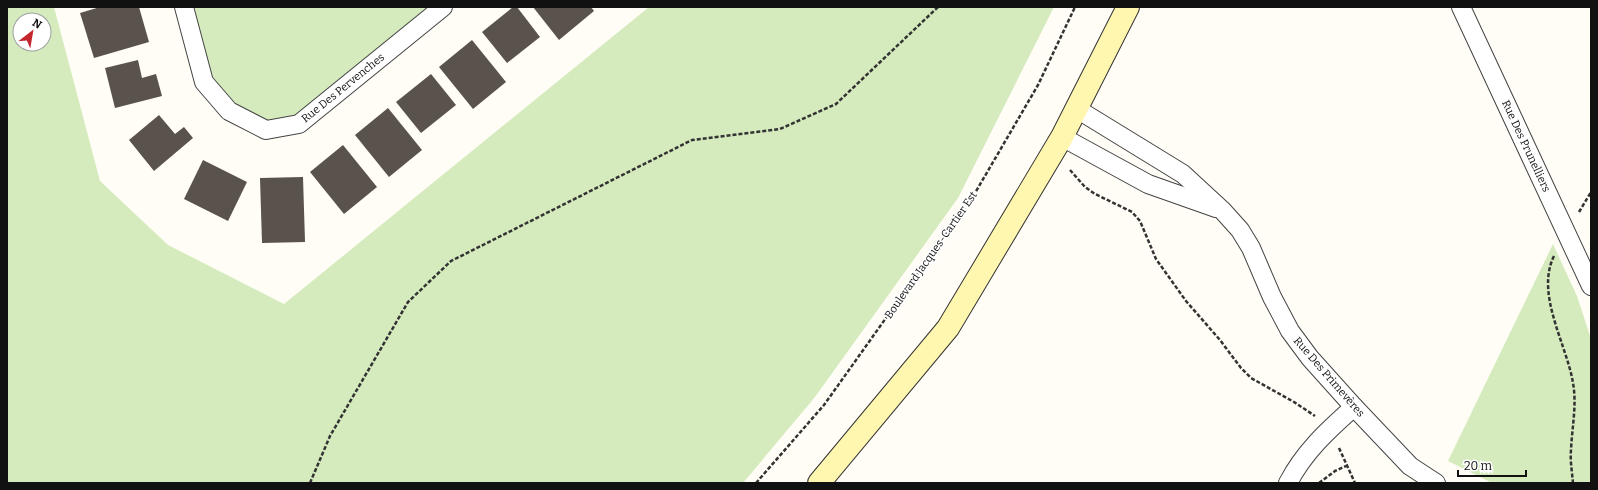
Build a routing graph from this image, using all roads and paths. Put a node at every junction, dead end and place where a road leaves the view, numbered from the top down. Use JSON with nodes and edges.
{"nodes":[{"id":1,"x":184,"y":7,"type":"edge"},
{"id":2,"x":443,"y":7,"type":"edge"},
{"id":3,"x":938,"y":7,"type":"edge"},
{"id":4,"x":1075,"y":7,"type":"edge"},
{"id":5,"x":1128,"y":7,"type":"edge"},
{"id":6,"x":1461,"y":7,"type":"edge"},
{"id":7,"x":1077,"y":109,"type":"junction"},
{"id":8,"x":1062,"y":137,"type":"junction"},
{"id":9,"x":1070,"y":170,"type":"dead end"},
{"id":10,"x":1591,"y":192,"type":"edge"},
{"id":11,"x":1222,"y":210,"type":"junction"},
{"id":12,"x":1566,"y":232,"type":"junction"},
{"id":13,"x":1591,"y":286,"type":"edge"},
{"id":14,"x":1354,"y":407,"type":"junction"},
{"id":15,"x":1315,"y":416,"type":"dead end"},
{"id":16,"x":1338,"y":448,"type":"dead end"},
{"id":17,"x":1346,"y":466,"type":"junction"},
{"id":18,"x":310,"y":483,"type":"edge"},
{"id":19,"x":756,"y":483,"type":"edge"},
{"id":20,"x":819,"y":483,"type":"edge"},
{"id":21,"x":1288,"y":483,"type":"edge"},
{"id":22,"x":1319,"y":483,"type":"edge"},
{"id":23,"x":1355,"y":483,"type":"edge"},
{"id":24,"x":1436,"y":483,"type":"edge"},
{"id":25,"x":1573,"y":483,"type":"edge"}],
"edges":[{"from":1,"to":2,"type":"street","name":"Rue Des Pervenches"},
{"from":3,"to":18,"type":"path"},
{"from":4,"to":19,"type":"path","name":"Boulevard Jacques-Cartier Est"},
{"from":5,"to":7,"type":"main road"},
{"from":6,"to":12,"type":"street","name":"Rue Des Prunelliers"},
{"from":7,"to":8,"type":"main road"},
{"from":7,"to":11,"type":"street","name":"Rue Des Primevères"},
{"from":8,"to":11,"type":"street","name":"Rue Des Primevères"},
{"from":8,"to":20,"type":"main road"},
{"from":9,"to":15,"type":"path"},
{"from":10,"to":12,"type":"path"},
{"from":11,"to":14,"type":"street","name":"Rue Des Primevères"},
{"from":12,"to":13,"type":"street","name":"Rue Des Prunelliers"},
{"from":12,"to":25,"type":"path"},
{"from":14,"to":21,"type":"street"},
{"from":14,"to":24,"type":"street","name":"Rue Des Primevères"},
{"from":16,"to":17,"type":"path"},
{"from":17,"to":22,"type":"path"},
{"from":17,"to":23,"type":"path"}]}
